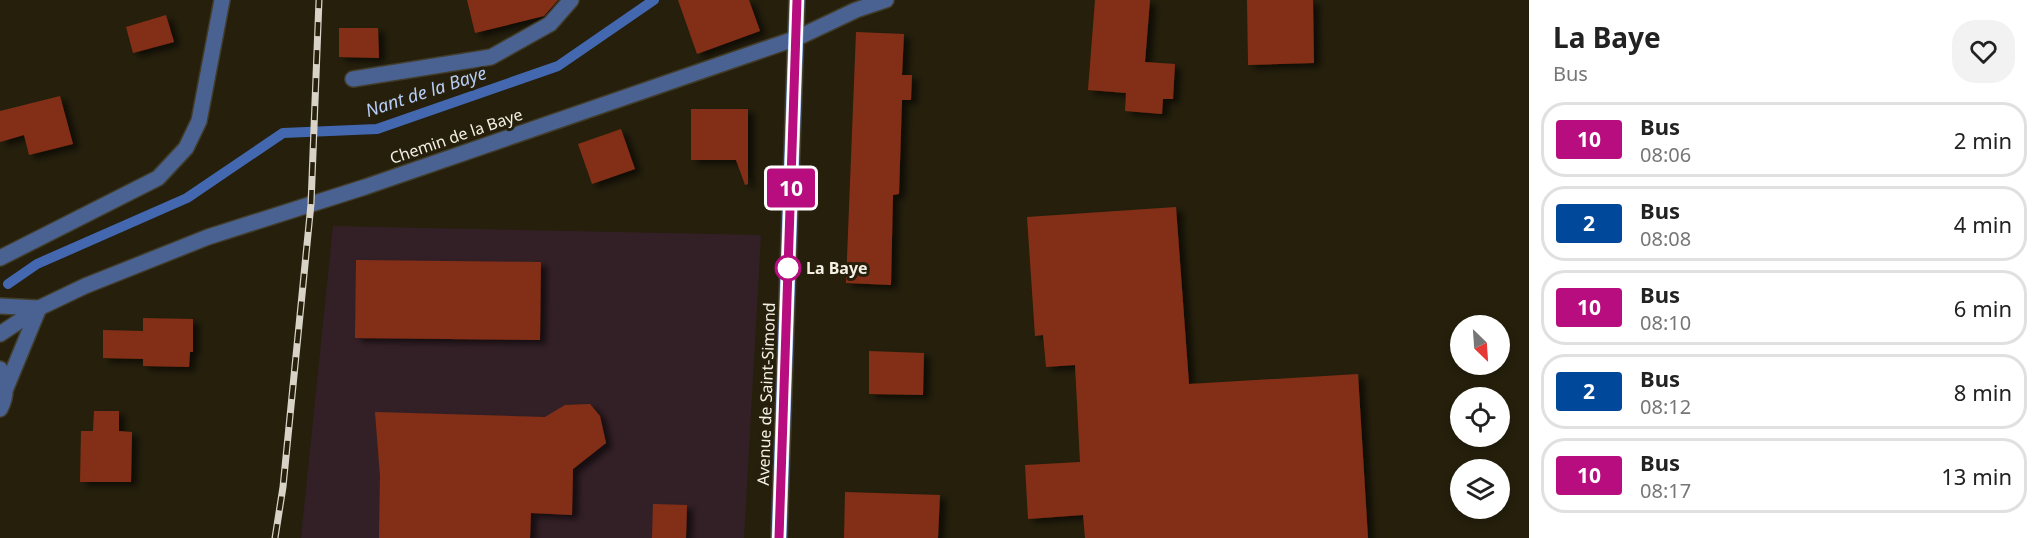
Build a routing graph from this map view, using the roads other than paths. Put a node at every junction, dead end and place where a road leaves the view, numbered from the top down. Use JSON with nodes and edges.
{"nodes":[{"id":1,"x":222,"y":0,"type":"edge"},
{"id":2,"x":571,"y":0,"type":"edge"},
{"id":3,"x":797,"y":0,"type":"edge"},
{"id":4,"x":886,"y":0,"type":"edge"},
{"id":5,"x":797,"y":38,"type":"junction"},
{"id":6,"x":353,"y":79,"type":"dead end"},
{"id":7,"x":0,"y":258,"type":"edge"},
{"id":8,"x":0,"y":306,"type":"edge"},
{"id":9,"x":39,"y":308,"type":"junction"},
{"id":10,"x":0,"y":334,"type":"edge"},
{"id":11,"x":0,"y":369,"type":"edge"},
{"id":12,"x":6,"y":388,"type":"junction"},
{"id":13,"x":0,"y":409,"type":"edge"},
{"id":14,"x":779,"y":538,"type":"edge"}],
"edges":[{"from":1,"to":7,"type":"street"},
{"from":2,"to":6,"type":"street"},
{"from":3,"to":5,"type":"main road","name":"Avenue de Saint-Simond"},
{"from":4,"to":5,"type":"street","name":"Chemin de la Baye"},
{"from":5,"to":9,"type":"street","name":"Chemin de la Baye"},
{"from":5,"to":14,"type":"main road","name":"Avenue de Saint-Simond"},
{"from":8,"to":9,"type":"street","name":"Chemin de la Baye"},
{"from":9,"to":10,"type":"street","name":"Chemin de la Baye"},
{"from":9,"to":12,"type":"street"},
{"from":11,"to":12,"type":"street"},
{"from":12,"to":13,"type":"street"}]}
